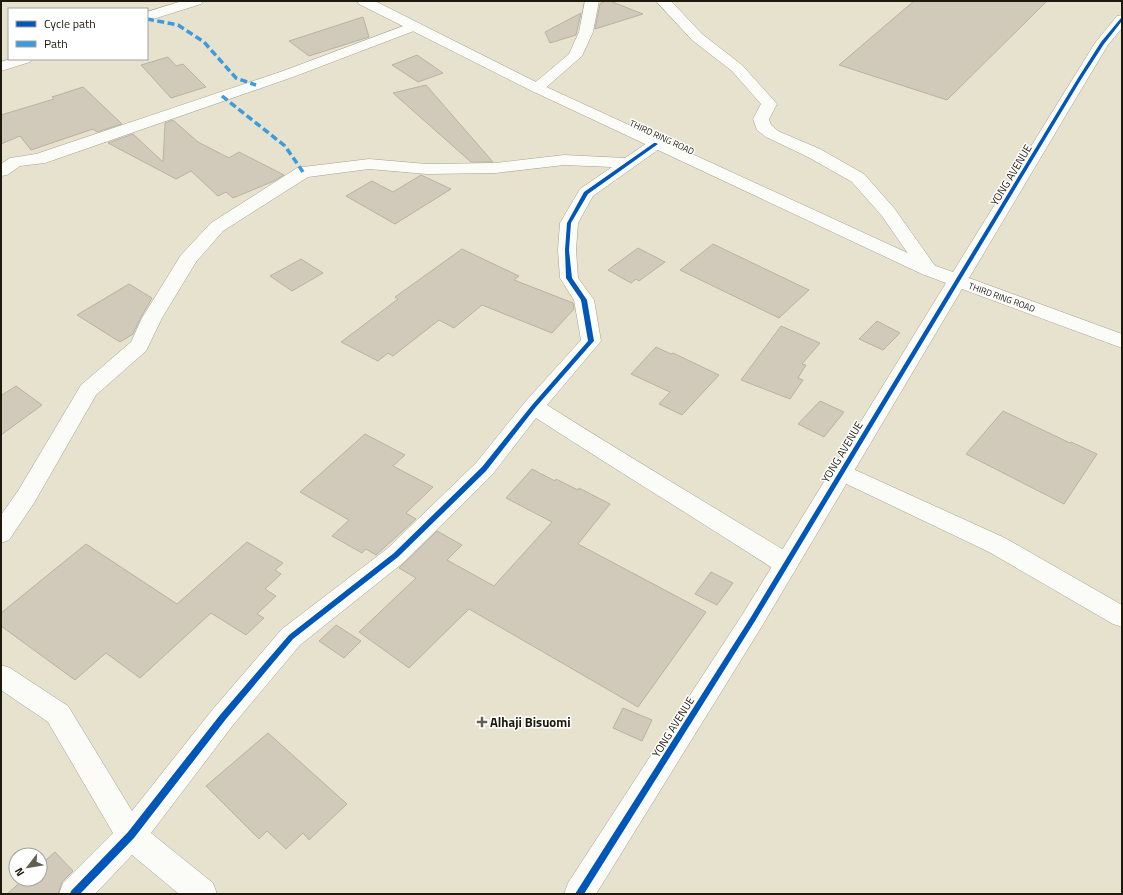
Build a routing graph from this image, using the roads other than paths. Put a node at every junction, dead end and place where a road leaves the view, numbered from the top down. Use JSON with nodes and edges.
{"nodes":[{"id":1,"x":196,"y":1,"type":"edge"},
{"id":2,"x":364,"y":1,"type":"edge"},
{"id":3,"x":592,"y":1,"type":"edge"},
{"id":4,"x":663,"y":1,"type":"edge"},
{"id":5,"x":148,"y":17,"type":"edge"},
{"id":6,"x":1122,"y":19,"type":"edge"},
{"id":7,"x":414,"y":26,"type":"junction"},
{"id":8,"x":22,"y":60,"type":"edge"},
{"id":9,"x":1,"y":67,"type":"edge"},
{"id":10,"x":537,"y":88,"type":"junction"},
{"id":11,"x":656,"y":144,"type":"junction"},
{"id":12,"x":630,"y":163,"type":"junction"},
{"id":13,"x":1,"y":170,"type":"edge"},
{"id":14,"x":929,"y":270,"type":"junction"},
{"id":15,"x":957,"y":280,"type":"junction"},
{"id":16,"x":1122,"y":341,"type":"edge"},
{"id":17,"x":534,"y":406,"type":"junction"},
{"id":18,"x":842,"y":472,"type":"junction"},
{"id":19,"x":1,"y":534,"type":"edge"},
{"id":20,"x":786,"y":564,"type":"junction"},
{"id":21,"x":1122,"y":618,"type":"edge"},
{"id":22,"x":1,"y":676,"type":"edge"},
{"id":23,"x":131,"y":835,"type":"junction"},
{"id":24,"x":74,"y":894,"type":"edge"},
{"id":25,"x":202,"y":894,"type":"edge"},
{"id":26,"x":579,"y":894,"type":"edge"}],
"edges":[{"from":1,"to":5,"type":"street"},
{"from":2,"to":7,"type":"street","name":"THIRD RING ROAD"},
{"from":3,"to":10,"type":"street"},
{"from":4,"to":14,"type":"street"},
{"from":6,"to":15,"type":"street","name":"YONG AVENUE"},
{"from":7,"to":10,"type":"street","name":"THIRD RING ROAD"},
{"from":7,"to":13,"type":"street"},
{"from":8,"to":9,"type":"street"},
{"from":10,"to":11,"type":"street","name":"THIRD RING ROAD"},
{"from":11,"to":12,"type":"street"},
{"from":11,"to":14,"type":"street","name":"THIRD RING ROAD"},
{"from":12,"to":17,"type":"street"},
{"from":12,"to":19,"type":"street"},
{"from":14,"to":15,"type":"street","name":"THIRD RING ROAD"},
{"from":15,"to":16,"type":"street","name":"THIRD RING ROAD"},
{"from":15,"to":18,"type":"street","name":"YONG AVENUE"},
{"from":17,"to":20,"type":"street"},
{"from":17,"to":23,"type":"street"},
{"from":18,"to":20,"type":"street","name":"YONG AVENUE"},
{"from":18,"to":21,"type":"street"},
{"from":20,"to":26,"type":"street","name":"YONG AVENUE"},
{"from":22,"to":23,"type":"street"},
{"from":23,"to":24,"type":"street"},
{"from":23,"to":25,"type":"street"}]}
